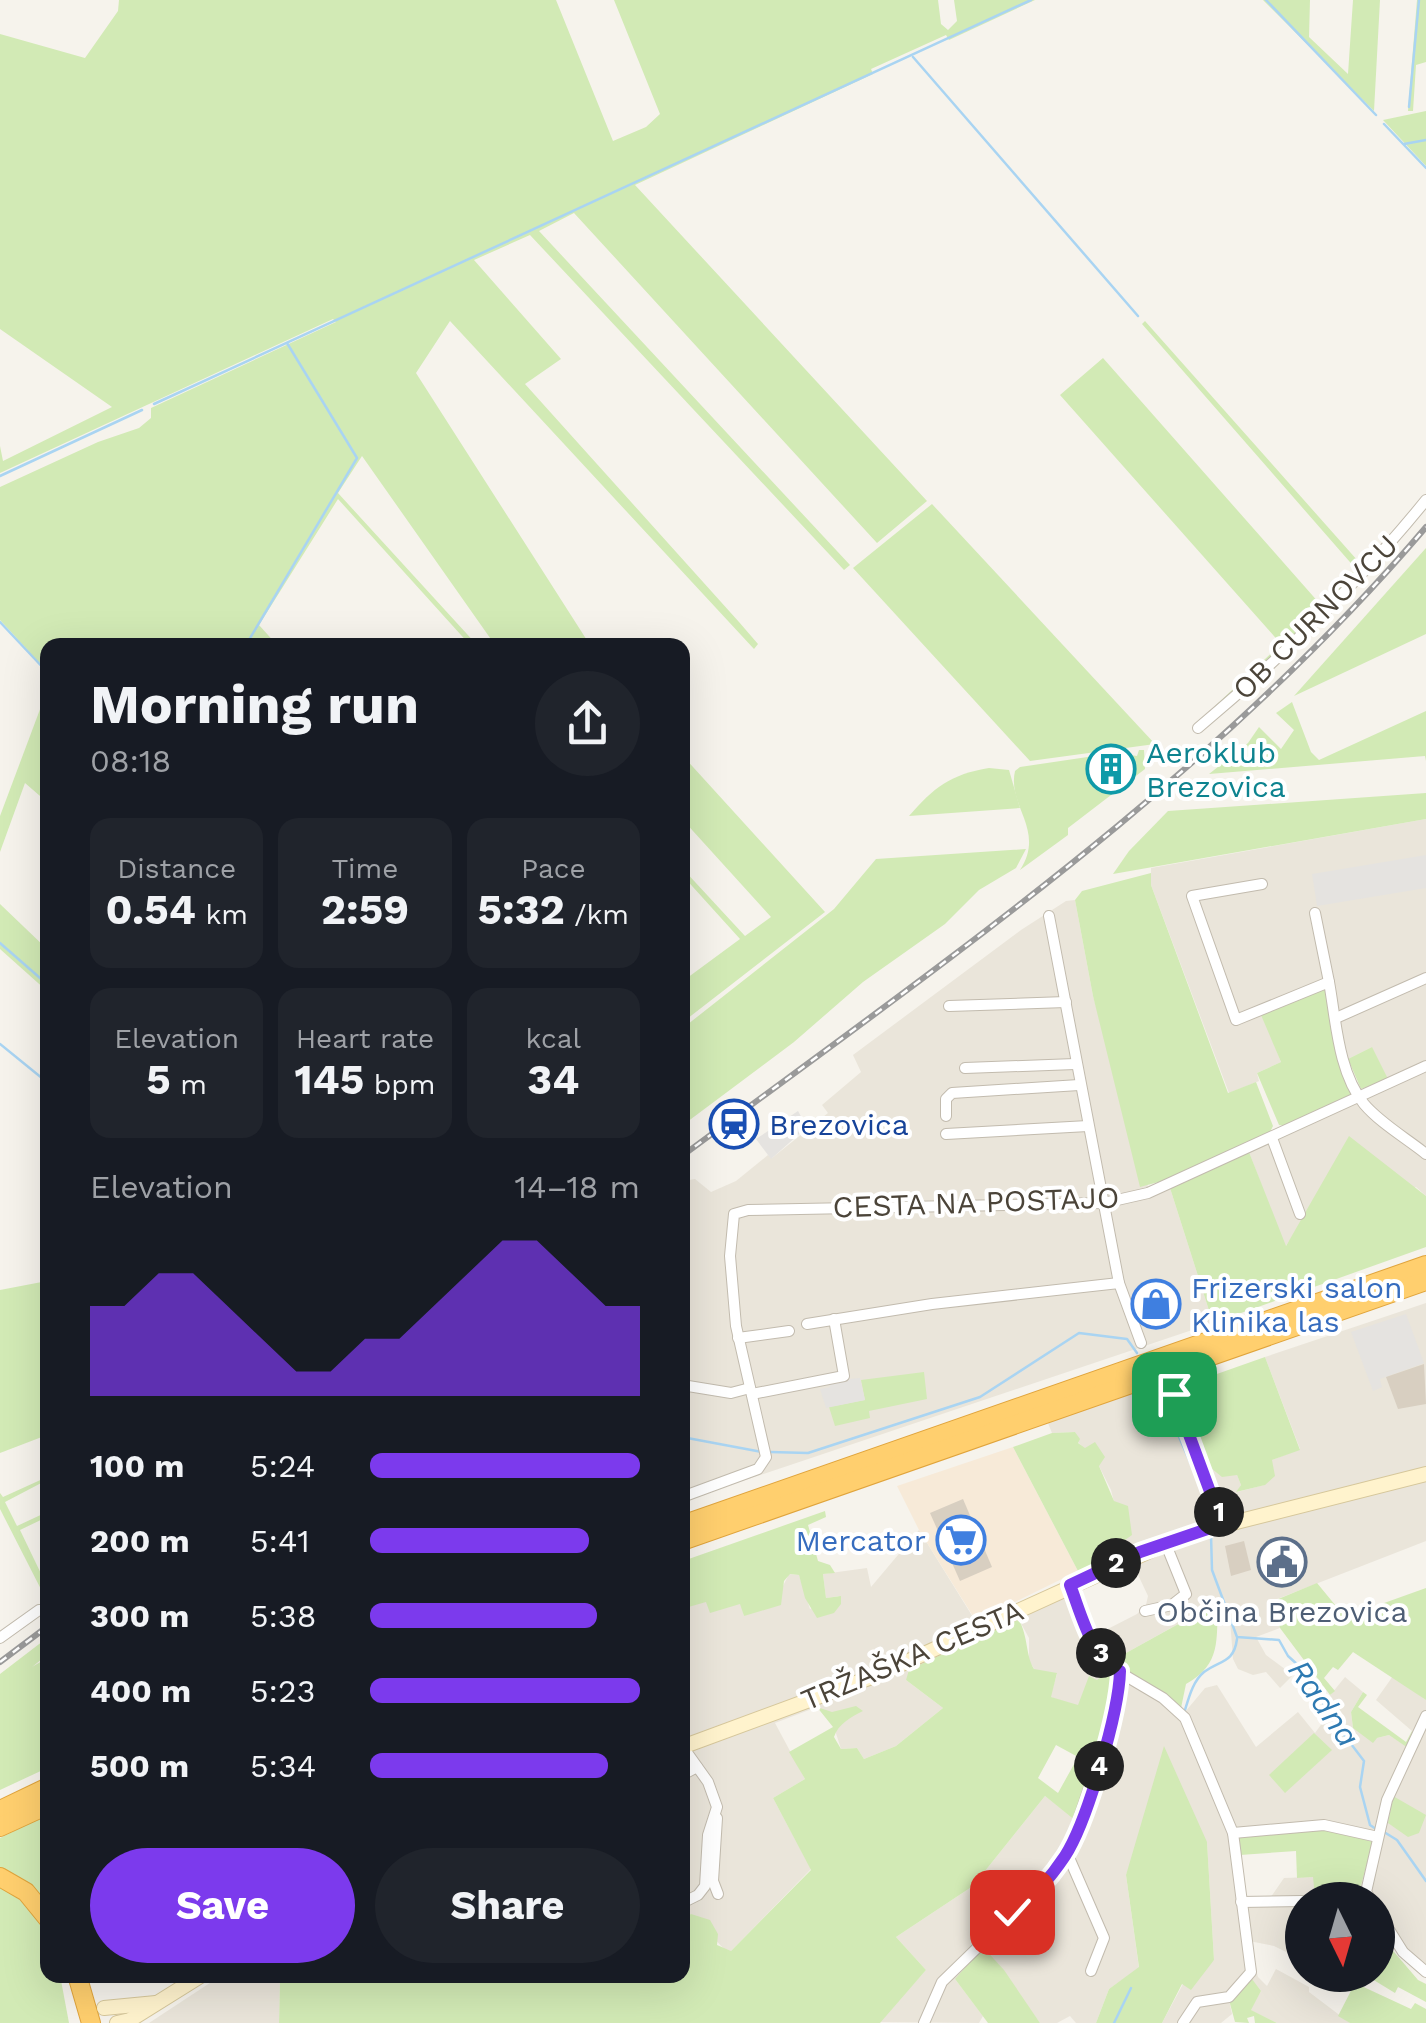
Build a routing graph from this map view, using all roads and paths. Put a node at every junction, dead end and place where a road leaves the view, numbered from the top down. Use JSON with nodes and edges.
{"nodes":[{"id":1,"x":1426,"y":500,"type":"edge"},
{"id":2,"x":1198,"y":728,"type":"dead end"},
{"id":3,"x":1262,"y":884,"type":"dead end"},
{"id":4,"x":1315,"y":913,"type":"dead end"},
{"id":5,"x":1049,"y":916,"type":"dead end"},
{"id":6,"x":1426,"y":978,"type":"edge"},
{"id":7,"x":1329,"y":982,"type":"junction"},
{"id":8,"x":1066,"y":1002,"type":"junction"},
{"id":9,"x":950,"y":1006,"type":"dead end"},
{"id":10,"x":1336,"y":1018,"type":"junction"},
{"id":11,"x":1075,"y":1064,"type":"junction"},
{"id":12,"x":1426,"y":1066,"type":"edge"},
{"id":13,"x":965,"y":1068,"type":"dead end"},
{"id":14,"x":1079,"y":1084,"type":"junction"},
{"id":15,"x":1359,"y":1097,"type":"junction"},
{"id":16,"x":946,"y":1116,"type":"dead end"},
{"id":17,"x":1088,"y":1126,"type":"junction"},
{"id":18,"x":946,"y":1134,"type":"dead end"},
{"id":19,"x":1272,"y":1138,"type":"junction"},
{"id":20,"x":1426,"y":1154,"type":"edge"},
{"id":21,"x":1104,"y":1203,"type":"junction"},
{"id":22,"x":1300,"y":1214,"type":"dead end"},
{"id":23,"x":1426,"y":1266,"type":"edge"},
{"id":24,"x":1426,"y":1281,"type":"edge"},
{"id":25,"x":1119,"y":1283,"type":"junction"},
{"id":26,"x":834,"y":1319,"type":"junction"},
{"id":27,"x":807,"y":1324,"type":"dead end"},
{"id":28,"x":788,"y":1331,"type":"dead end"},
{"id":29,"x":738,"y":1338,"type":"junction"},
{"id":30,"x":1141,"y":1343,"type":"dead end"},
{"id":31,"x":690,"y":1386,"type":"edge"},
{"id":32,"x":751,"y":1391,"type":"junction"},
{"id":33,"x":1174,"y":1394,"type":"dead end"},
{"id":34,"x":1426,"y":1474,"type":"edge"},
{"id":35,"x":690,"y":1494,"type":"edge"},
{"id":36,"x":690,"y":1522,"type":"edge"},
{"id":37,"x":1214,"y":1526,"type":"junction"},
{"id":38,"x":690,"y":1538,"type":"edge"},
{"id":39,"x":1165,"y":1542,"type":"junction"},
{"id":40,"x":1070,"y":1585,"type":"junction"},
{"id":41,"x":40,"y":1610,"type":"edge"},
{"id":42,"x":1145,"y":1611,"type":"dead end"},
{"id":43,"x":0,"y":1638,"type":"edge"},
{"id":44,"x":1120,"y":1671,"type":"junction"},
{"id":45,"x":1426,"y":1716,"type":"edge"},
{"id":46,"x":690,"y":1744,"type":"edge"},
{"id":47,"x":690,"y":1757,"type":"edge"},
{"id":48,"x":697,"y":1767,"type":"junction"},
{"id":49,"x":690,"y":1771,"type":"edge"},
{"id":50,"x":40,"y":1791,"type":"edge"},
{"id":51,"x":717,"y":1807,"type":"junction"},
{"id":52,"x":40,"y":1808,"type":"edge"},
{"id":53,"x":0,"y":1810,"type":"edge"},
{"id":54,"x":0,"y":1828,"type":"edge"},
{"id":55,"x":1232,"y":1834,"type":"junction"},
{"id":56,"x":1378,"y":1837,"type":"junction"},
{"id":57,"x":1067,"y":1853,"type":"junction"},
{"id":58,"x":0,"y":1877,"type":"edge"},
{"id":59,"x":1370,"y":1882,"type":"edge"},
{"id":60,"x":718,"y":1894,"type":"dead end"},
{"id":61,"x":690,"y":1900,"type":"edge"},
{"id":62,"x":1285,"y":1901,"type":"edge"},
{"id":63,"x":1241,"y":1902,"type":"junction"},
{"id":64,"x":40,"y":1909,"type":"edge"},
{"id":65,"x":1395,"y":1939,"type":"edge"},
{"id":66,"x":1091,"y":1971,"type":"dead end"},
{"id":67,"x":1426,"y":1972,"type":"edge"},
{"id":68,"x":71,"y":1983,"type":"edge"},
{"id":69,"x":79,"y":1983,"type":"edge"},
{"id":70,"x":190,"y":1983,"type":"edge"},
{"id":71,"x":84,"y":1998,"type":"junction"},
{"id":72,"x":157,"y":2004,"type":"junction"},
{"id":73,"x":104,"y":2008,"type":"joint"},
{"id":74,"x":81,"y":2022,"type":"edge"},
{"id":75,"x":125,"y":2022,"type":"edge"},
{"id":76,"x":924,"y":2023,"type":"edge"},
{"id":77,"x":1184,"y":2023,"type":"edge"}],
"edges":[{"from":1,"to":2,"type":"street","name":"OB CURNOVCU"},
{"from":3,"to":7,"type":"street"},
{"from":4,"to":7,"type":"street"},
{"from":5,"to":8,"type":"street"},
{"from":6,"to":10,"type":"street"},
{"from":7,"to":10,"type":"street"},
{"from":8,"to":9,"type":"street"},
{"from":8,"to":11,"type":"street"},
{"from":10,"to":15,"type":"street"},
{"from":11,"to":13,"type":"street"},
{"from":11,"to":14,"type":"street"},
{"from":12,"to":15,"type":"street","name":"CESTA NA POSTAJO"},
{"from":14,"to":16,"type":"street"},
{"from":14,"to":17,"type":"street"},
{"from":15,"to":19,"type":"street","name":"CESTA NA POSTAJO"},
{"from":15,"to":20,"type":"street"},
{"from":17,"to":18,"type":"street"},
{"from":17,"to":21,"type":"street"},
{"from":19,"to":21,"type":"street","name":"CESTA NA POSTAJO"},
{"from":19,"to":22,"type":"street"},
{"from":21,"to":25,"type":"street"},
{"from":21,"to":29,"type":"street","name":"CESTA NA POSTAJO"},
{"from":23,"to":36,"type":"highway"},
{"from":24,"to":38,"type":"highway"},
{"from":25,"to":26,"type":"street"},
{"from":25,"to":30,"type":"street"},
{"from":26,"to":27,"type":"street"},
{"from":26,"to":32,"type":"street"},
{"from":28,"to":29,"type":"street"},
{"from":29,"to":32,"type":"street"},
{"from":31,"to":32,"type":"street"},
{"from":32,"to":35,"type":"street"},
{"from":33,"to":37,"type":"street"},
{"from":34,"to":37,"type":"main road","name":"TRŽAŠKA CESTA"},
{"from":37,"to":39,"type":"main road","name":"TRŽAŠKA CESTA"},
{"from":39,"to":40,"type":"main road","name":"TRŽAŠKA CESTA"},
{"from":39,"to":42,"type":"street"},
{"from":40,"to":44,"type":"street"},
{"from":40,"to":46,"type":"main road","name":"TRŽAŠKA CESTA"},
{"from":41,"to":43,"type":"street"},
{"from":44,"to":55,"type":"street"},
{"from":44,"to":57,"type":"street"},
{"from":45,"to":56,"type":"street"},
{"from":47,"to":48,"type":"street"},
{"from":48,"to":49,"type":"street"},
{"from":48,"to":51,"type":"street"},
{"from":50,"to":53,"type":"highway"},
{"from":51,"to":60,"type":"street"},
{"from":51,"to":61,"type":"street"},
{"from":52,"to":54,"type":"highway"},
{"from":55,"to":56,"type":"street"},
{"from":55,"to":63,"type":"street"},
{"from":56,"to":59,"type":"street"},
{"from":57,"to":66,"type":"street"},
{"from":57,"to":76,"type":"street"},
{"from":58,"to":64,"type":"highway"},
{"from":62,"to":63,"type":"street"},
{"from":63,"to":77,"type":"street"},
{"from":65,"to":67,"type":"street"},
{"from":68,"to":74,"type":"highway"},
{"from":69,"to":71,"type":"highway"},
{"from":70,"to":72,"type":"main road"},
{"from":71,"to":73,"type":"highway"},
{"from":71,"to":74,"type":"highway"},
{"from":72,"to":73,"type":"main road"},
{"from":72,"to":75,"type":"main road"}]}
